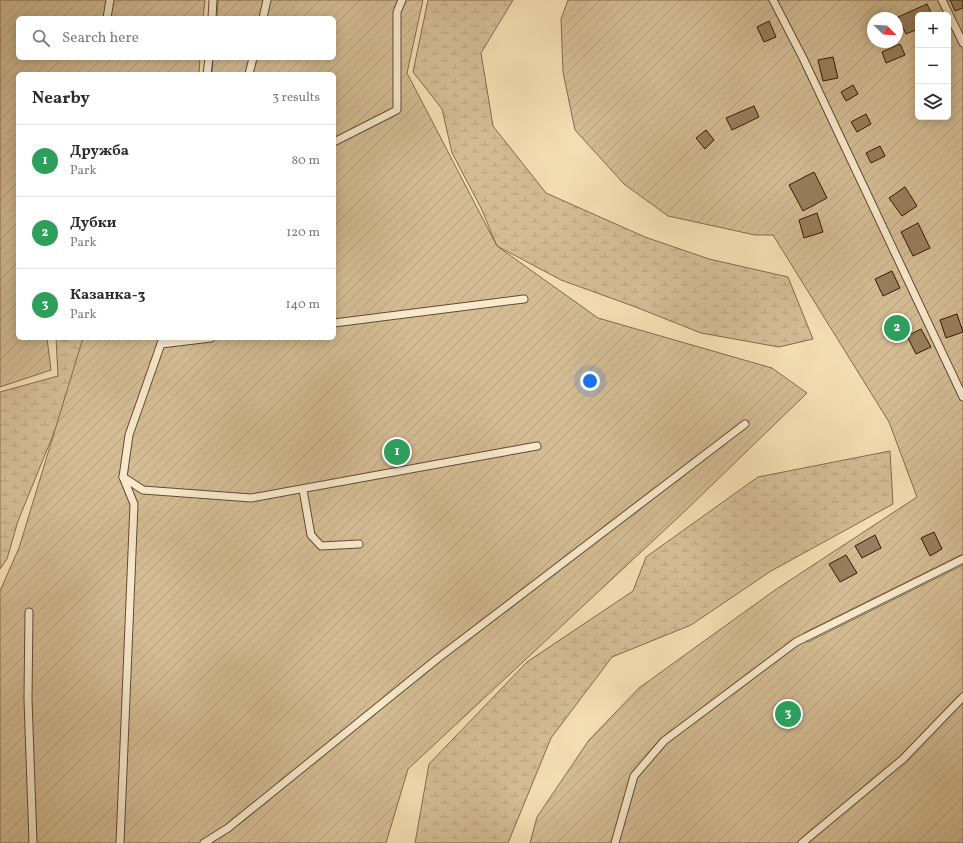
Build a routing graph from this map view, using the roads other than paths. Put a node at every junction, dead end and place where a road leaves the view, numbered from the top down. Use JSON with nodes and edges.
{"nodes":[{"id":1,"x":110,"y":0,"type":"edge"},
{"id":2,"x":213,"y":0,"type":"edge"},
{"id":3,"x":267,"y":0,"type":"edge"},
{"id":4,"x":402,"y":0,"type":"edge"},
{"id":5,"x":773,"y":0,"type":"edge"},
{"id":6,"x":942,"y":0,"type":"edge"},
{"id":7,"x":107,"y":16,"type":"edge"},
{"id":8,"x":212,"y":16,"type":"edge"},
{"id":9,"x":263,"y":16,"type":"edge"},
{"id":10,"x":963,"y":43,"type":"edge"},
{"id":11,"x":209,"y":60,"type":"edge"},
{"id":12,"x":252,"y":60,"type":"edge"},
{"id":13,"x":207,"y":72,"type":"edge"},
{"id":14,"x":250,"y":72,"type":"edge"},
{"id":15,"x":336,"y":141,"type":"edge"},
{"id":16,"x":524,"y":299,"type":"dead end"},
{"id":17,"x":336,"y":323,"type":"edge"},
{"id":18,"x":178,"y":340,"type":"edge"},
{"id":19,"x":162,"y":341,"type":"edge"},
{"id":20,"x":963,"y":397,"type":"edge"},
{"id":21,"x":745,"y":424,"type":"dead end"},
{"id":22,"x":537,"y":446,"type":"dead end"},
{"id":23,"x":123,"y":477,"type":"junction"},
{"id":24,"x":303,"y":490,"type":"junction"},
{"id":25,"x":360,"y":544,"type":"dead end"},
{"id":26,"x":963,"y":559,"type":"edge"},
{"id":27,"x":29,"y":612,"type":"dead end"},
{"id":28,"x":963,"y":697,"type":"edge"},
{"id":29,"x":33,"y":843,"type":"edge"},
{"id":30,"x":120,"y":843,"type":"edge"},
{"id":31,"x":204,"y":843,"type":"edge"},
{"id":32,"x":615,"y":843,"type":"edge"},
{"id":33,"x":802,"y":843,"type":"edge"}],
"edges":[{"from":1,"to":7,"type":"lane"},
{"from":2,"to":8,"type":"lane"},
{"from":3,"to":9,"type":"lane"},
{"from":4,"to":15,"type":"lane"},
{"from":5,"to":20,"type":"lane"},
{"from":6,"to":10,"type":"lane"},
{"from":11,"to":13,"type":"lane"},
{"from":12,"to":14,"type":"lane"},
{"from":16,"to":17,"type":"lane"},
{"from":18,"to":19,"type":"lane"},
{"from":19,"to":23,"type":"lane"},
{"from":21,"to":31,"type":"lane"},
{"from":22,"to":24,"type":"lane"},
{"from":23,"to":24,"type":"lane"},
{"from":23,"to":30,"type":"lane"},
{"from":24,"to":25,"type":"lane"},
{"from":26,"to":32,"type":"lane"},
{"from":27,"to":29,"type":"lane"},
{"from":28,"to":33,"type":"lane"}]}
